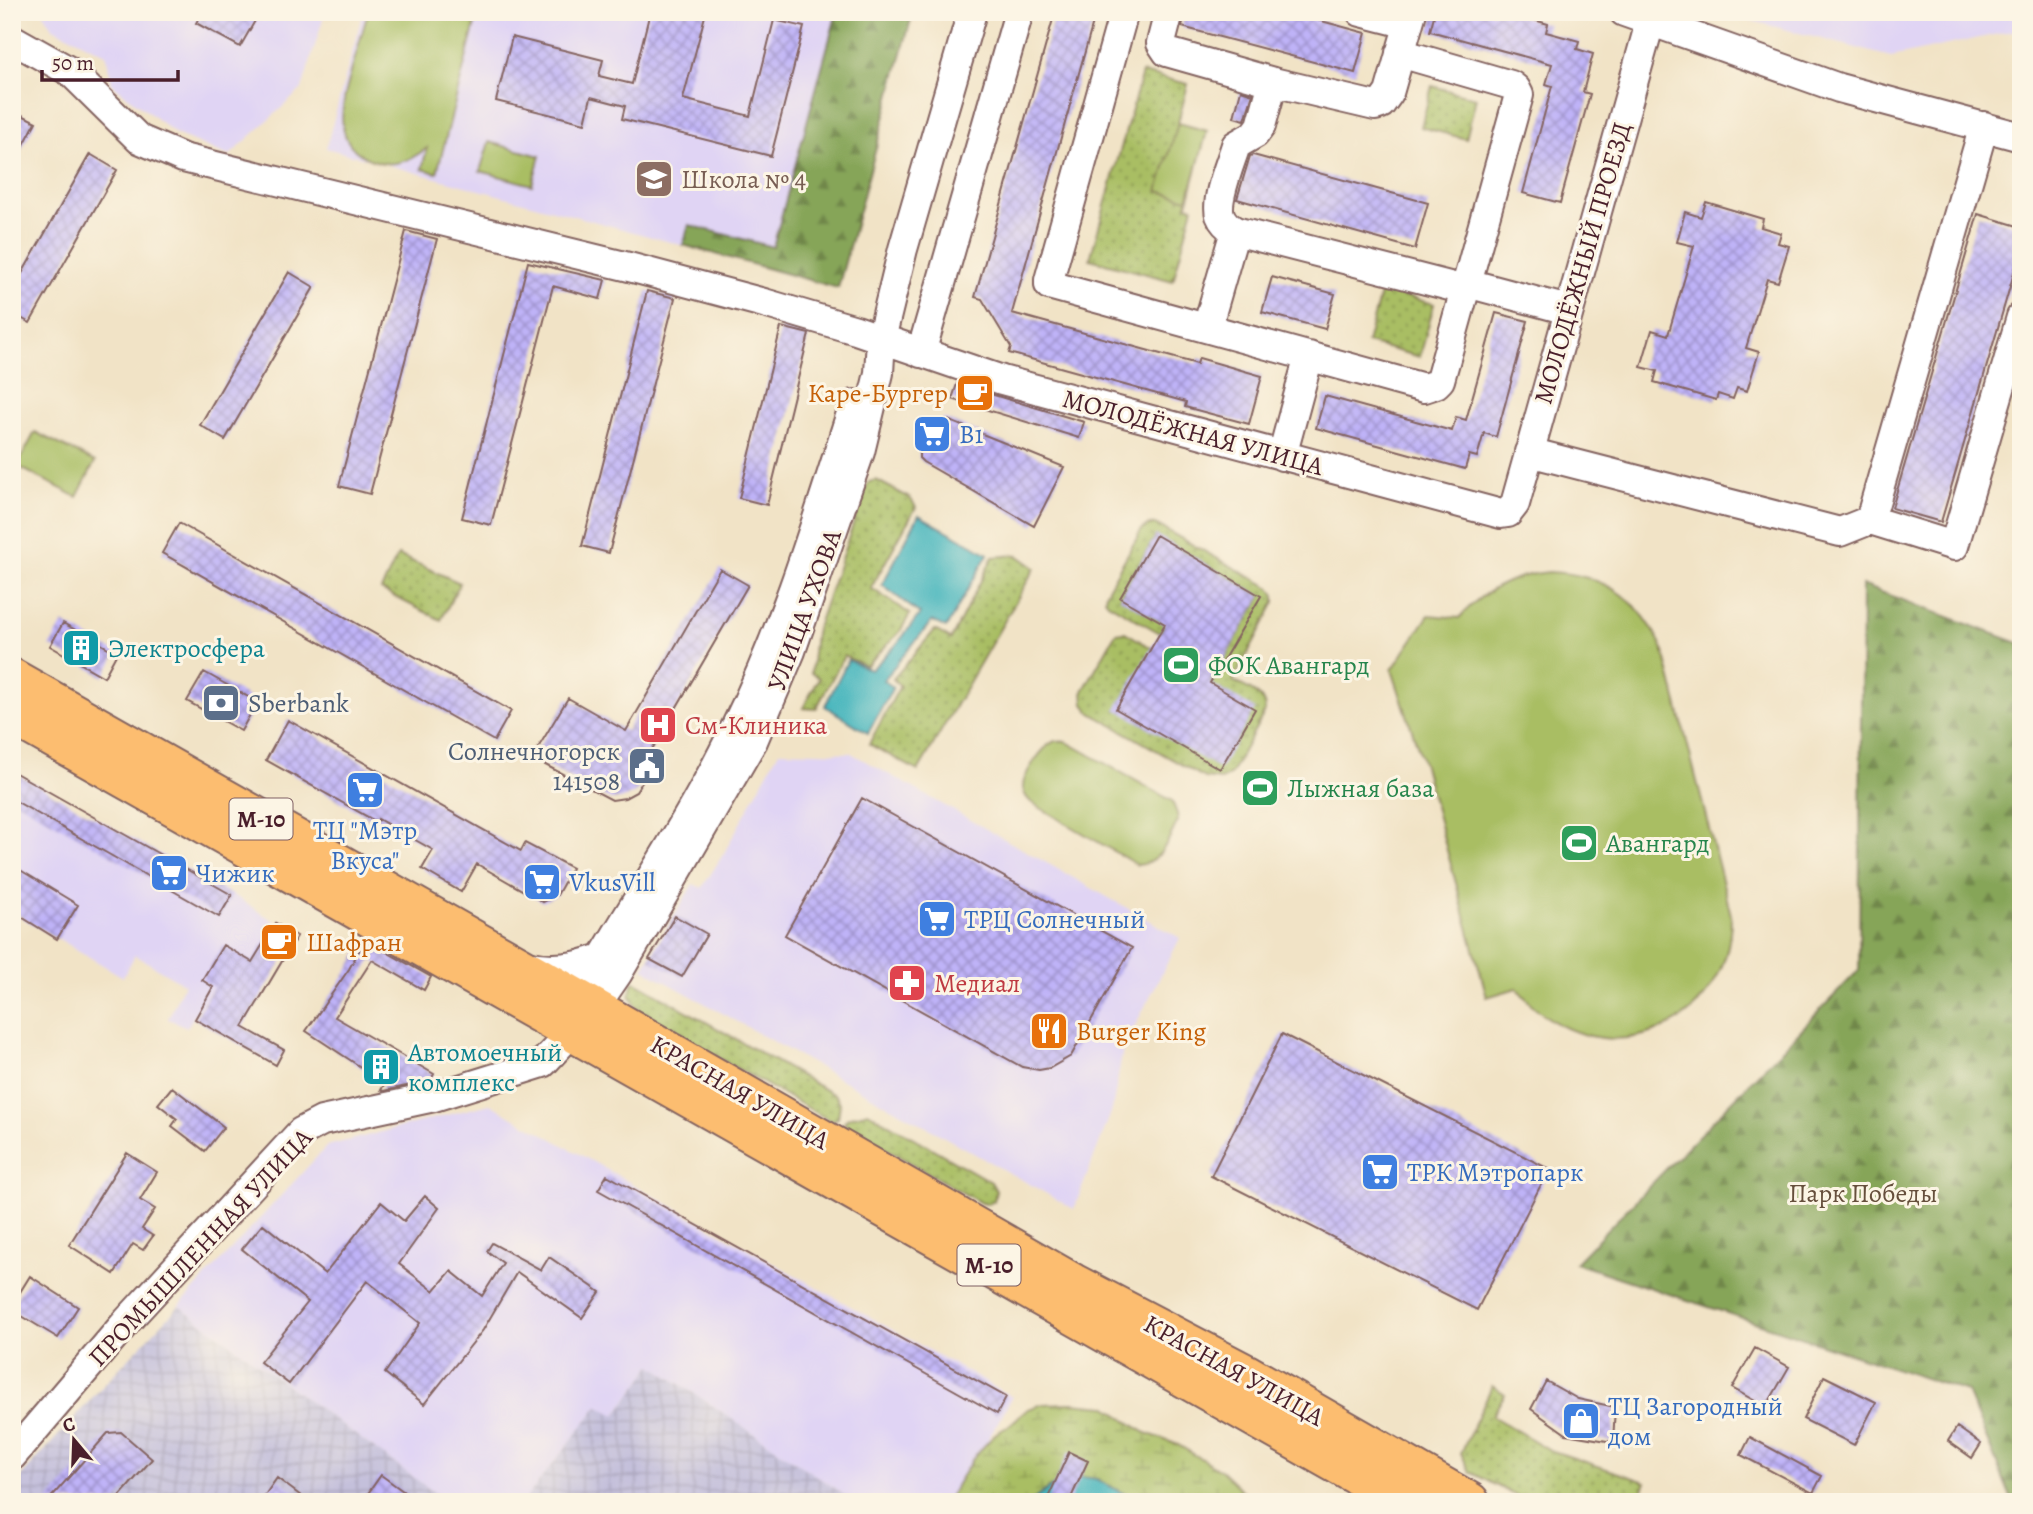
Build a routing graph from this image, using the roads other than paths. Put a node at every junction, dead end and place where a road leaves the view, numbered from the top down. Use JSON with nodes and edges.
{"nodes":[{"id":1,"x":972,"y":12,"type":"edge"},
{"id":2,"x":1019,"y":12,"type":"edge"},
{"id":3,"x":1124,"y":12,"type":"edge"},
{"id":4,"x":1169,"y":12,"type":"edge"},
{"id":5,"x":1361,"y":12,"type":"edge"},
{"id":6,"x":1624,"y":12,"type":"edge"},
{"id":7,"x":1652,"y":16,"type":"edge"},
{"id":8,"x":1410,"y":18,"type":"edge"},
{"id":9,"x":12,"y":39,"type":"edge"},
{"id":10,"x":1400,"y":53,"type":"junction"},
{"id":11,"x":1273,"y":82,"type":"junction"},
{"id":12,"x":1984,"y":126,"type":"junction"},
{"id":13,"x":2021,"y":137,"type":"edge"},
{"id":14,"x":1235,"y":231,"type":"junction"},
{"id":15,"x":1466,"y":286,"type":"junction"},
{"id":16,"x":1568,"y":310,"type":"junction"},
{"id":17,"x":2021,"y":317,"type":"edge"},
{"id":18,"x":1207,"y":328,"type":"junction"},
{"id":19,"x":880,"y":339,"type":"junction"},
{"id":20,"x":920,"y":353,"type":"junction"},
{"id":21,"x":1309,"y":356,"type":"junction"},
{"id":22,"x":1529,"y":452,"type":"junction"},
{"id":23,"x":1282,"y":456,"type":"junction"},
{"id":24,"x":1508,"y":513,"type":"joint"},
{"id":25,"x":1870,"y":520,"type":"junction"},
{"id":26,"x":12,"y":678,"type":"edge"},
{"id":27,"x":12,"y":715,"type":"edge"},
{"id":28,"x":509,"y":960,"type":"junction"},
{"id":29,"x":610,"y":965,"type":"junction"},
{"id":30,"x":582,"y":1012,"type":"junction"},
{"id":31,"x":642,"y":1035,"type":"junction"},
{"id":32,"x":12,"y":1457,"type":"edge"},
{"id":33,"x":1404,"y":1502,"type":"edge"},
{"id":34,"x":1470,"y":1502,"type":"edge"}],
"edges":[{"from":1,"to":19,"type":"street","name":"УЛИЦА УХОВА"},
{"from":2,"to":20,"type":"street"},
{"from":3,"to":18,"type":"street"},
{"from":4,"to":11,"type":"street"},
{"from":5,"to":8,"type":"street"},
{"from":6,"to":7,"type":"street"},
{"from":7,"to":12,"type":"street"},
{"from":7,"to":16,"type":"street","name":"МОЛОДЁЖНЫЙ ПРОЕЗД"},
{"from":8,"to":10,"type":"street"},
{"from":9,"to":19,"type":"street","name":"МОЛОДЁЖНАЯ УЛИЦА"},
{"from":10,"to":11,"type":"street"},
{"from":10,"to":15,"type":"street"},
{"from":11,"to":14,"type":"street"},
{"from":12,"to":13,"type":"street"},
{"from":12,"to":25,"type":"street"},
{"from":14,"to":15,"type":"street"},
{"from":14,"to":18,"type":"street"},
{"from":15,"to":16,"type":"street"},
{"from":15,"to":21,"type":"street"},
{"from":16,"to":22,"type":"street","name":"МОЛОДЁЖНЫЙ ПРОЕЗД"},
{"from":17,"to":25,"type":"street"},
{"from":18,"to":21,"type":"street"},
{"from":19,"to":20,"type":"street","name":"МОЛОДЁЖНАЯ УЛИЦА"},
{"from":19,"to":29,"type":"street","name":"УЛИЦА УХОВА"},
{"from":20,"to":23,"type":"street","name":"МОЛОДЁЖНАЯ УЛИЦА"},
{"from":21,"to":23,"type":"street"},
{"from":22,"to":24,"type":"street","name":"МОЛОДЁЖНЫЙ ПРОЕЗД"},
{"from":22,"to":25,"type":"street"},
{"from":23,"to":24,"type":"street","name":"МОЛОДЁЖНАЯ УЛИЦА"},
{"from":26,"to":28,"type":"highway","name":"КРАСНАЯ УЛИЦА","number":"М-10"},
{"from":27,"to":30,"type":"highway","name":"КРАСНАЯ УЛИЦА","number":"М-10"},
{"from":28,"to":29,"type":"street"},
{"from":28,"to":30,"type":"highway","name":"КРАСНАЯ УЛИЦА","number":"М-10"},
{"from":29,"to":30,"type":"street","name":"УЛИЦА УХОВА"},
{"from":29,"to":31,"type":"street"},
{"from":30,"to":31,"type":"highway","name":"КРАСНАЯ УЛИЦА","number":"М-10"},
{"from":30,"to":32,"type":"street","name":"ПРОМЫШЛЕННАЯ УЛИЦА"},
{"from":30,"to":33,"type":"highway","name":"КРАСНАЯ УЛИЦА","number":"М-10"},
{"from":31,"to":34,"type":"highway","name":"КРАСНАЯ УЛИЦА","number":"М-10"}]}
